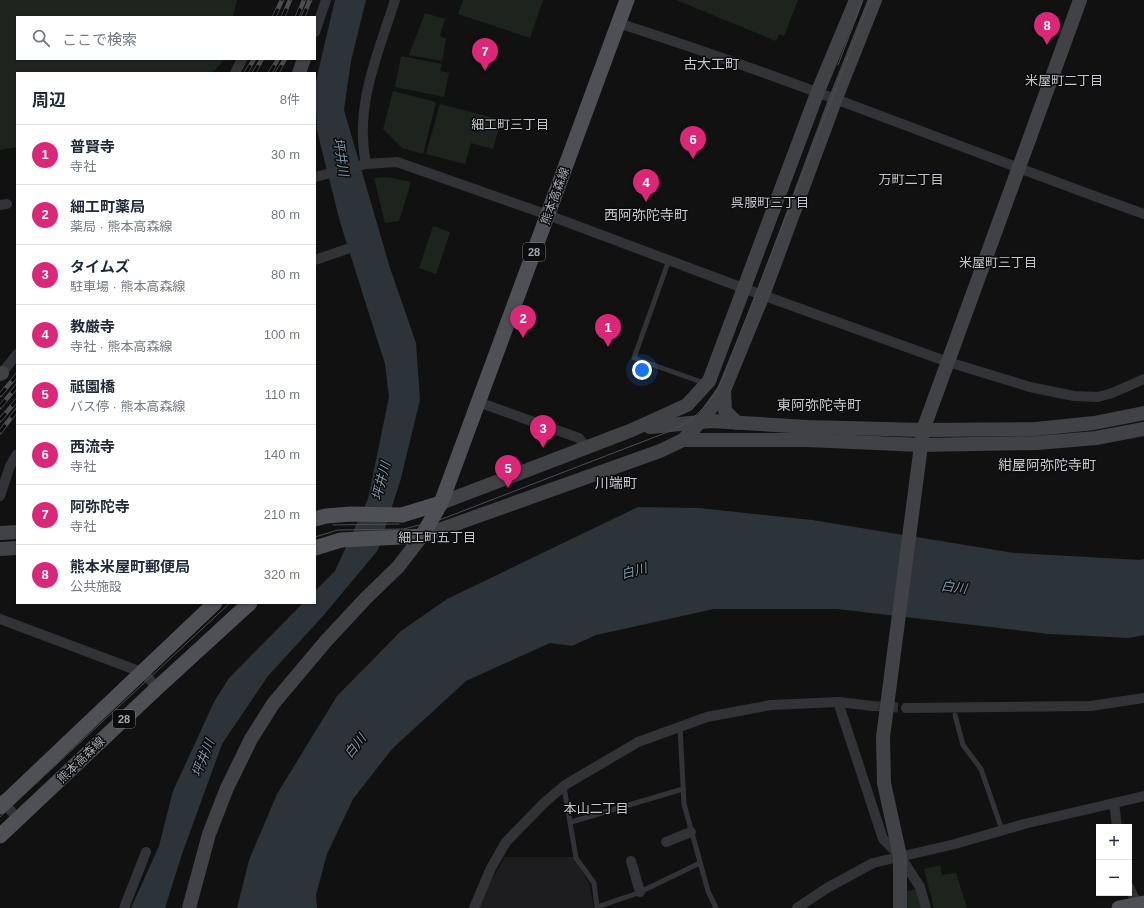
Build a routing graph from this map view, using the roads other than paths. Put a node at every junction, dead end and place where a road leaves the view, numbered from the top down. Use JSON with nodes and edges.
{"nodes":[{"id":1,"x":326,"y":0,"type":"edge"},
{"id":2,"x":396,"y":0,"type":"edge"},
{"id":3,"x":627,"y":0,"type":"edge"},
{"id":4,"x":856,"y":0,"type":"edge"},
{"id":5,"x":875,"y":0,"type":"edge"},
{"id":6,"x":1080,"y":0,"type":"edge"},
{"id":7,"x":618,"y":23,"type":"junction"},
{"id":8,"x":316,"y":29,"type":"edge"},
{"id":9,"x":242,"y":60,"type":"edge"},
{"id":10,"x":304,"y":60,"type":"edge"},
{"id":11,"x":236,"y":72,"type":"edge"},
{"id":12,"x":298,"y":72,"type":"edge"},
{"id":13,"x":818,"y":91,"type":"junction"},
{"id":14,"x":836,"y":98,"type":"junction"},
{"id":15,"x":366,"y":164,"type":"junction"},
{"id":16,"x":1017,"y":169,"type":"junction"},
{"id":17,"x":318,"y":177,"type":"edge"},
{"id":18,"x":548,"y":214,"type":"junction"},
{"id":19,"x":1144,"y":214,"type":"edge"},
{"id":20,"x":346,"y":250,"type":"dead end"},
{"id":21,"x":316,"y":260,"type":"edge"},
{"id":22,"x":669,"y":260,"type":"junction"},
{"id":23,"x":743,"y":288,"type":"junction"},
{"id":24,"x":763,"y":295,"type":"junction"},
{"id":25,"x":16,"y":355,"type":"edge"},
{"id":26,"x":948,"y":362,"type":"junction"},
{"id":27,"x":1,"y":373,"type":"edge"},
{"id":28,"x":1144,"y":379,"type":"edge"},
{"id":29,"x":706,"y":384,"type":"junction"},
{"id":30,"x":724,"y":390,"type":"junction"},
{"id":31,"x":478,"y":402,"type":"junction"},
{"id":32,"x":1144,"y":413,"type":"edge"},
{"id":33,"x":699,"y":422,"type":"junction"},
{"id":34,"x":737,"y":423,"type":"junction"},
{"id":35,"x":1144,"y":429,"type":"edge"},
{"id":36,"x":632,"y":430,"type":"junction"},
{"id":37,"x":923,"y":430,"type":"junction"},
{"id":38,"x":683,"y":440,"type":"junction"},
{"id":39,"x":921,"y":445,"type":"junction"},
{"id":40,"x":587,"y":448,"type":"junction"},
{"id":41,"x":16,"y":456,"type":"edge"},
{"id":42,"x":0,"y":496,"type":"edge"},
{"id":43,"x":441,"y":504,"type":"junction"},
{"id":44,"x":316,"y":519,"type":"edge"},
{"id":45,"x":16,"y":532,"type":"edge"},
{"id":46,"x":0,"y":533,"type":"edge"},
{"id":47,"x":422,"y":536,"type":"junction"},
{"id":48,"x":316,"y":540,"type":"edge"},
{"id":49,"x":344,"y":540,"type":"junction"},
{"id":50,"x":16,"y":548,"type":"edge"},
{"id":51,"x":316,"y":548,"type":"edge"},
{"id":52,"x":0,"y":549,"type":"edge"},
{"id":53,"x":214,"y":604,"type":"edge"},
{"id":54,"x":249,"y":604,"type":"edge"},
{"id":55,"x":0,"y":619,"type":"edge"},
{"id":56,"x":144,"y":673,"type":"junction"},
{"id":57,"x":157,"y":688,"type":"junction"},
{"id":58,"x":1144,"y":698,"type":"edge"},
{"id":59,"x":838,"y":702,"type":"junction"},
{"id":60,"x":873,"y":706,"type":"tunnel mouth"},
{"id":61,"x":906,"y":708,"type":"tunnel mouth"},
{"id":62,"x":955,"y":715,"type":"dead end"},
{"id":63,"x":680,"y":727,"type":"junction"},
{"id":64,"x":563,"y":786,"type":"junction"},
{"id":65,"x":683,"y":789,"type":"junction"},
{"id":66,"x":1144,"y":796,"type":"edge"},
{"id":67,"x":2,"y":803,"type":"edge"},
{"id":68,"x":1114,"y":803,"type":"junction"},
{"id":69,"x":18,"y":820,"type":"junction"},
{"id":70,"x":571,"y":822,"type":"junction"},
{"id":71,"x":1117,"y":824,"type":"edge"},
{"id":72,"x":1002,"y":830,"type":"junction"},
{"id":73,"x":691,"y":832,"type":"junction"},
{"id":74,"x":0,"y":836,"type":"edge"},
{"id":75,"x":666,"y":842,"type":"dead end"},
{"id":76,"x":146,"y":852,"type":"dead end"},
{"id":77,"x":900,"y":856,"type":"junction"},
{"id":78,"x":631,"y":861,"type":"dead end"},
{"id":79,"x":700,"y":863,"type":"junction"},
{"id":80,"x":1132,"y":891,"type":"edge"},
{"id":81,"x":640,"y":892,"type":"junction"},
{"id":82,"x":1140,"y":903,"type":"edge"},
{"id":83,"x":124,"y":908,"type":"edge"},
{"id":84,"x":189,"y":908,"type":"edge"},
{"id":85,"x":474,"y":908,"type":"edge"},
{"id":86,"x":716,"y":908,"type":"edge"},
{"id":87,"x":797,"y":908,"type":"edge"},
{"id":88,"x":900,"y":908,"type":"edge"},
{"id":89,"x":926,"y":908,"type":"edge"},
{"id":90,"x":1119,"y":908,"type":"edge"}],
"edges":[{"from":1,"to":8,"type":"street"},
{"from":2,"to":15,"type":"street"},
{"from":3,"to":7,"type":"main road","name":"熊本高森線","number":"28"},
{"from":4,"to":13,"type":"street"},
{"from":5,"to":14,"type":"street"},
{"from":6,"to":16,"type":"street"},
{"from":7,"to":13,"type":"street"},
{"from":7,"to":18,"type":"main road","name":"熊本高森線","number":"28"},
{"from":9,"to":11,"type":"street"},
{"from":10,"to":12,"type":"street"},
{"from":13,"to":14,"type":"street"},
{"from":13,"to":23,"type":"street"},
{"from":14,"to":16,"type":"street"},
{"from":14,"to":24,"type":"street"},
{"from":15,"to":17,"type":"street"},
{"from":15,"to":18,"type":"street"},
{"from":16,"to":19,"type":"street"},
{"from":16,"to":26,"type":"street"},
{"from":18,"to":22,"type":"street"},
{"from":18,"to":31,"type":"main road","name":"熊本高森線","number":"28"},
{"from":20,"to":21,"type":"street"},
{"from":22,"to":23,"type":"street"},
{"from":22,"to":29,"type":"lane"},
{"from":23,"to":24,"type":"street"},
{"from":23,"to":29,"type":"street"},
{"from":24,"to":26,"type":"street"},
{"from":24,"to":30,"type":"street"},
{"from":25,"to":27,"type":"street"},
{"from":26,"to":28,"type":"street"},
{"from":26,"to":37,"type":"street"},
{"from":29,"to":36,"type":"street"},
{"from":30,"to":33,"type":"street"},
{"from":30,"to":34,"type":"street"},
{"from":31,"to":40,"type":"street"},
{"from":31,"to":43,"type":"main road","name":"熊本高森線","number":"28"},
{"from":32,"to":37,"type":"street"},
{"from":33,"to":34,"type":"street"},
{"from":33,"to":36,"type":"street"},
{"from":33,"to":38,"type":"street"},
{"from":34,"to":37,"type":"street"},
{"from":35,"to":39,"type":"street"},
{"from":36,"to":40,"type":"street"},
{"from":37,"to":39,"type":"street"},
{"from":38,"to":39,"type":"street"},
{"from":38,"to":47,"type":"street"},
{"from":39,"to":77,"type":"street"},
{"from":40,"to":43,"type":"street"},
{"from":41,"to":42,"type":"street"},
{"from":43,"to":44,"type":"main road"},
{"from":43,"to":47,"type":"main road","name":"熊本高森線","number":"28"},
{"from":45,"to":46,"type":"street"},
{"from":47,"to":49,"type":"main road"},
{"from":47,"to":84,"type":"street"},
{"from":48,"to":49,"type":"street"},
{"from":49,"to":51,"type":"main road"},
{"from":50,"to":52,"type":"street"},
{"from":53,"to":56,"type":"main road","name":"熊本高森線","number":"28"},
{"from":54,"to":57,"type":"main road","name":"熊本高森線","number":"28"},
{"from":55,"to":56,"type":"street"},
{"from":56,"to":57,"type":"street"},
{"from":56,"to":67,"type":"main road","name":"熊本高森線","number":"28"},
{"from":57,"to":69,"type":"main road","name":"熊本高森線","number":"28"},
{"from":58,"to":61,"type":"street"},
{"from":59,"to":60,"type":"street"},
{"from":59,"to":63,"type":"street"},
{"from":59,"to":77,"type":"street"},
{"from":62,"to":72,"type":"lane"},
{"from":63,"to":64,"type":"street"},
{"from":63,"to":65,"type":"lane"},
{"from":64,"to":70,"type":"lane"},
{"from":64,"to":85,"type":"street"},
{"from":65,"to":70,"type":"lane"},
{"from":65,"to":73,"type":"lane"},
{"from":66,"to":68,"type":"street"},
{"from":67,"to":69,"type":"street"},
{"from":68,"to":71,"type":"street"},
{"from":68,"to":72,"type":"street"},
{"from":69,"to":74,"type":"main road","name":"熊本高森線","number":"28"},
{"from":70,"to":81,"type":"lane"},
{"from":72,"to":77,"type":"street"},
{"from":73,"to":75,"type":"street"},
{"from":73,"to":79,"type":"lane"},
{"from":76,"to":83,"type":"street"},
{"from":77,"to":87,"type":"street"},
{"from":77,"to":88,"type":"street"},
{"from":77,"to":89,"type":"street"},
{"from":78,"to":81,"type":"street"},
{"from":79,"to":81,"type":"lane"},
{"from":79,"to":86,"type":"lane"},
{"from":80,"to":82,"type":"street"},
{"from":82,"to":90,"type":"main road"}]}
